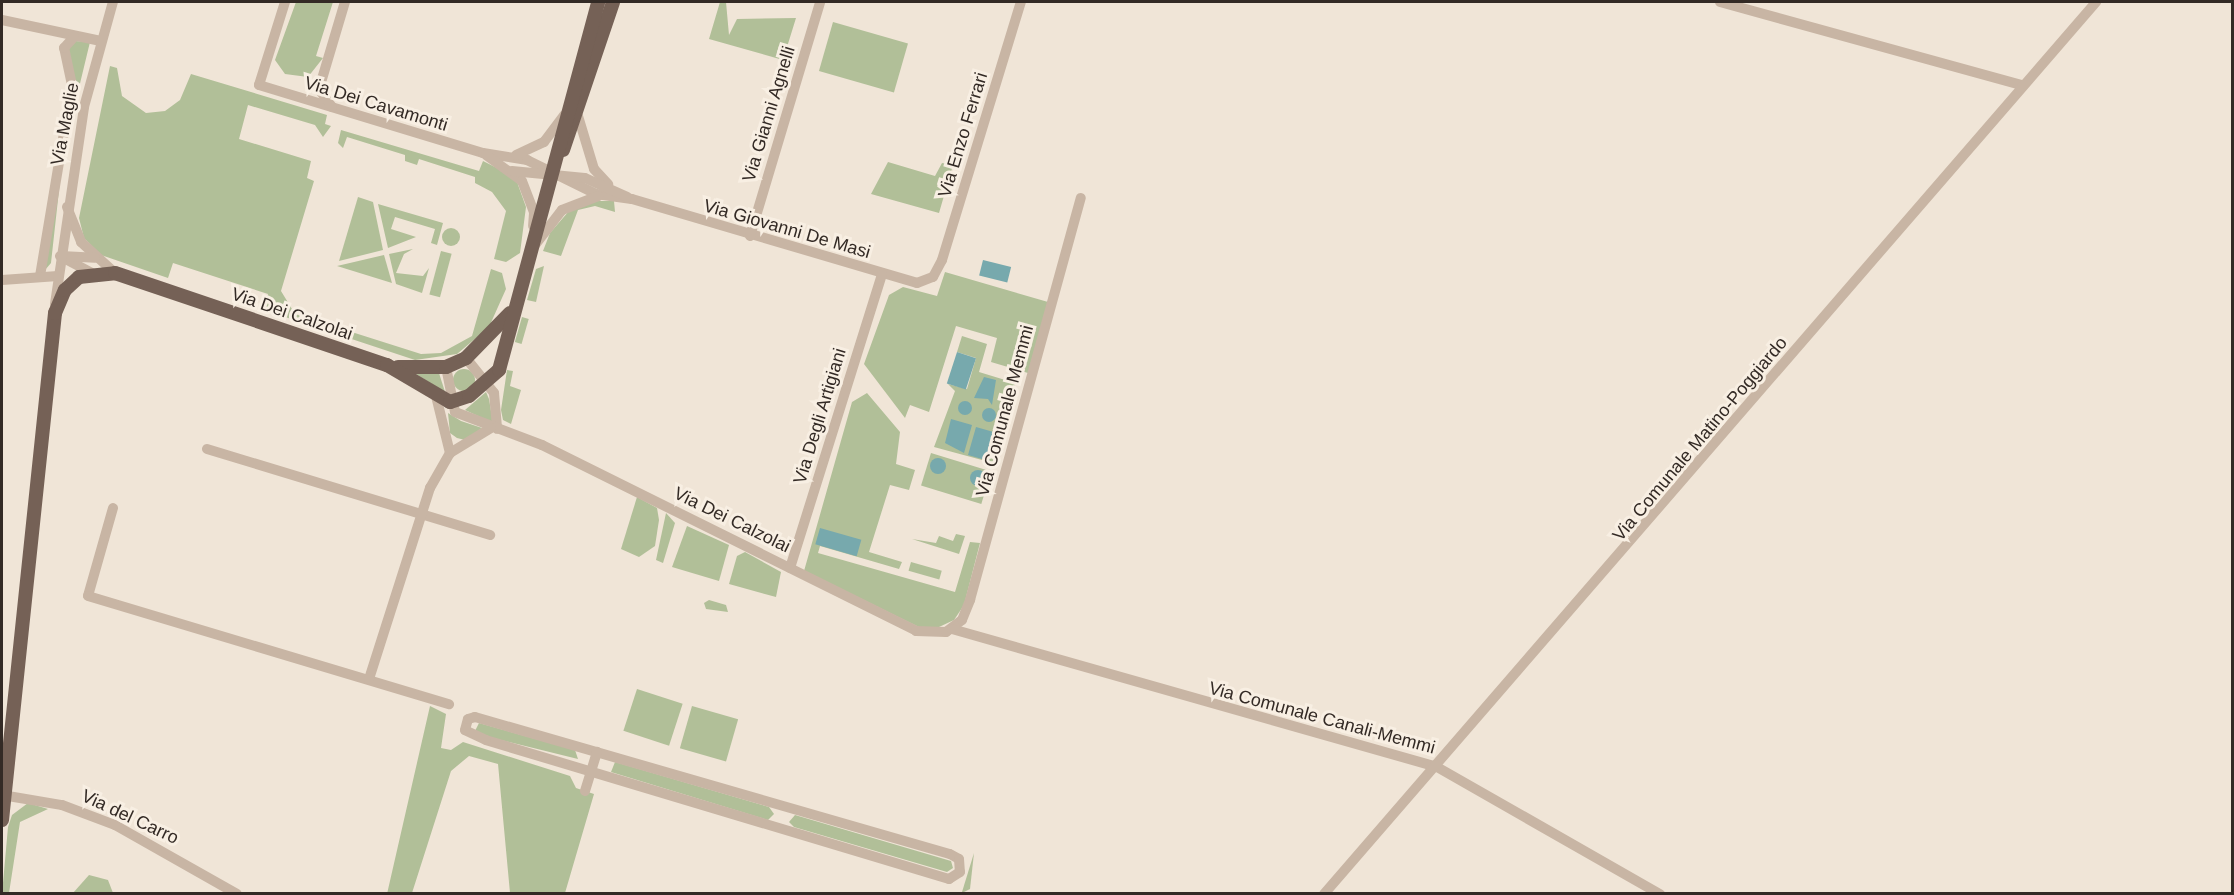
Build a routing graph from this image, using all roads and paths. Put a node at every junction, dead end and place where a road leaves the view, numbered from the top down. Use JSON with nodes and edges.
{"nodes":[{"id":1,"x":113,"y":2,"type":"edge"},
{"id":2,"x":285,"y":2,"type":"edge"},
{"id":3,"x":345,"y":2,"type":"edge"},
{"id":4,"x":598,"y":2,"type":"edge"},
{"id":5,"x":613,"y":2,"type":"edge"},
{"id":6,"x":820,"y":2,"type":"edge"},
{"id":7,"x":1022,"y":2,"type":"edge"},
{"id":8,"x":1720,"y":2,"type":"edge"},
{"id":9,"x":2096,"y":2,"type":"edge"},
{"id":10,"x":2,"y":20,"type":"edge"},
{"id":11,"x":74,"y":37,"type":"junction"},
{"id":12,"x":101,"y":41,"type":"junction"},
{"id":13,"x":2022,"y":85,"type":"junction"},
{"id":14,"x":336,"y":110,"type":"junction"},
{"id":15,"x":571,"y":115,"type":"junction"},
{"id":16,"x":483,"y":153,"type":"junction"},
{"id":17,"x":513,"y":155,"type":"junction"},
{"id":18,"x":512,"y":171,"type":"junction"},
{"id":19,"x":553,"y":174,"type":"junction"},
{"id":20,"x":609,"y":192,"type":"junction"},
{"id":21,"x":1081,"y":198,"type":"dead end"},
{"id":22,"x":67,"y":206,"type":"junction"},
{"id":23,"x":750,"y":236,"type":"junction"},
{"id":24,"x":531,"y":249,"type":"junction"},
{"id":25,"x":60,"y":256,"type":"junction"},
{"id":26,"x":95,"y":258,"type":"junction"},
{"id":27,"x":116,"y":273,"type":"junction"},
{"id":28,"x":94,"y":274,"type":"junction"},
{"id":29,"x":882,"y":274,"type":"junction"},
{"id":30,"x":40,"y":276,"type":"junction"},
{"id":31,"x":58,"y":276,"type":"junction"},
{"id":32,"x":933,"y":277,"type":"joint"},
{"id":33,"x":2,"y":280,"type":"edge"},
{"id":34,"x":514,"y":308,"type":"junction"},
{"id":35,"x":54,"y":313,"type":"junction"},
{"id":36,"x":466,"y":358,"type":"junction"},
{"id":37,"x":387,"y":365,"type":"junction"},
{"id":38,"x":446,"y":367,"type":"junction"},
{"id":39,"x":489,"y":383,"type":"junction"},
{"id":40,"x":436,"y":396,"type":"junction"},
{"id":41,"x":450,"y":402,"type":"junction"},
{"id":42,"x":494,"y":428,"type":"junction"},
{"id":43,"x":207,"y":449,"type":"dead end"},
{"id":44,"x":450,"y":453,"type":"junction"},
{"id":45,"x":113,"y":508,"type":"dead end"},
{"id":46,"x":420,"y":512,"type":"junction"},
{"id":47,"x":490,"y":536,"type":"dead end"},
{"id":48,"x":790,"y":568,"type":"junction"},
{"id":49,"x":952,"y":629,"type":"junction"},
{"id":50,"x":369,"y":679,"type":"junction"},
{"id":51,"x":449,"y":704,"type":"dead end"},
{"id":52,"x":597,"y":752,"type":"junction"},
{"id":53,"x":1437,"y":767,"type":"junction"},
{"id":54,"x":591,"y":771,"type":"junction"},
{"id":55,"x":585,"y":791,"type":"dead end"},
{"id":56,"x":3,"y":795,"type":"edge"},
{"id":57,"x":784,"y":808,"type":"junction"},
{"id":58,"x":2,"y":820,"type":"edge"},
{"id":59,"x":779,"y":826,"type":"junction"},
{"id":60,"x":237,"y":894,"type":"edge"},
{"id":61,"x":1324,"y":894,"type":"edge"},
{"id":62,"x":1660,"y":894,"type":"edge"}],
"edges":[{"from":1,"to":12,"type":"street","name":"Via Maglie"},
{"from":2,"to":14,"type":"street","name":"Via Dei Cavamonti"},
{"from":3,"to":14,"type":"street"},
{"from":4,"to":15,"type":"main road"},
{"from":5,"to":15,"type":"main road"},
{"from":6,"to":23,"type":"street","name":"Via Gianni Agnelli"},
{"from":7,"to":32,"type":"street","name":"Via Enzo Ferrari"},
{"from":8,"to":13,"type":"street"},
{"from":9,"to":13,"type":"street","name":"Via Comunale Matino-Poggiardo"},
{"from":10,"to":11,"type":"street"},
{"from":11,"to":12,"type":"street"},
{"from":11,"to":30,"type":"street"},
{"from":12,"to":22,"type":"street","name":"Via Maglie"},
{"from":13,"to":53,"type":"street","name":"Via Comunale Matino-Poggiardo"},
{"from":14,"to":16,"type":"street","name":"Via Dei Cavamonti"},
{"from":15,"to":17,"type":"street"},
{"from":15,"to":19,"type":"main road"},
{"from":15,"to":20,"type":"street"},
{"from":16,"to":17,"type":"street"},
{"from":16,"to":18,"type":"street"},
{"from":17,"to":19,"type":"street"},
{"from":18,"to":19,"type":"street"},
{"from":18,"to":24,"type":"street"},
{"from":19,"to":20,"type":"street"},
{"from":19,"to":24,"type":"main road"},
{"from":20,"to":23,"type":"street","name":"Via Giovanni De Masi"},
{"from":20,"to":24,"type":"street"},
{"from":21,"to":49,"type":"street","name":"Via Comunale Memmi"},
{"from":22,"to":25,"type":"street","name":"Via Maglie"},
{"from":22,"to":26,"type":"street"},
{"from":23,"to":29,"type":"street","name":"Via Giovanni De Masi"},
{"from":24,"to":34,"type":"main road"},
{"from":25,"to":26,"type":"street"},
{"from":25,"to":28,"type":"street"},
{"from":25,"to":31,"type":"street","name":"Via Maglie"},
{"from":26,"to":27,"type":"street"},
{"from":27,"to":28,"type":"main road"},
{"from":27,"to":37,"type":"main road","name":"Via Dei Calzolai"},
{"from":28,"to":35,"type":"main road"},
{"from":29,"to":32,"type":"street","name":"Via Giovanni De Masi"},
{"from":29,"to":48,"type":"street","name":"Via Degli Artigiani"},
{"from":30,"to":31,"type":"street"},
{"from":30,"to":33,"type":"street"},
{"from":31,"to":35,"type":"street","name":"Via Maglie"},
{"from":34,"to":36,"type":"main road"},
{"from":34,"to":39,"type":"main road"},
{"from":35,"to":56,"type":"main road"},
{"from":36,"to":38,"type":"main road"},
{"from":36,"to":39,"type":"street"},
{"from":37,"to":38,"type":"main road"},
{"from":37,"to":40,"type":"main road","name":"Via Dei Calzolai"},
{"from":38,"to":41,"type":"street"},
{"from":39,"to":41,"type":"main road"},
{"from":39,"to":42,"type":"street"},
{"from":40,"to":41,"type":"main road","name":"Via Dei Calzolai"},
{"from":40,"to":44,"type":"street"},
{"from":41,"to":42,"type":"street","name":"Via Dei Calzolai"},
{"from":42,"to":44,"type":"street"},
{"from":42,"to":48,"type":"street","name":"Via Dei Calzolai"},
{"from":43,"to":46,"type":"street"},
{"from":44,"to":46,"type":"street"},
{"from":45,"to":50,"type":"street"},
{"from":46,"to":47,"type":"street"},
{"from":46,"to":50,"type":"street"},
{"from":48,"to":49,"type":"street","name":"Via Dei Calzolai"},
{"from":49,"to":53,"type":"street","name":"Via Comunale Canali-Memmi"},
{"from":50,"to":51,"type":"street"},
{"from":52,"to":54,"type":"street"},
{"from":52,"to":54,"type":"street"},
{"from":52,"to":57,"type":"street"},
{"from":53,"to":61,"type":"street","name":"Via Comunale Matino-Poggiardo"},
{"from":53,"to":62,"type":"street","name":"Via Comunale Canali-Memmi"},
{"from":54,"to":55,"type":"street"},
{"from":54,"to":59,"type":"street"},
{"from":56,"to":58,"type":"main road"},
{"from":56,"to":60,"type":"street","name":"Via del Carro"},
{"from":57,"to":59,"type":"street"},
{"from":57,"to":59,"type":"street"}]}
